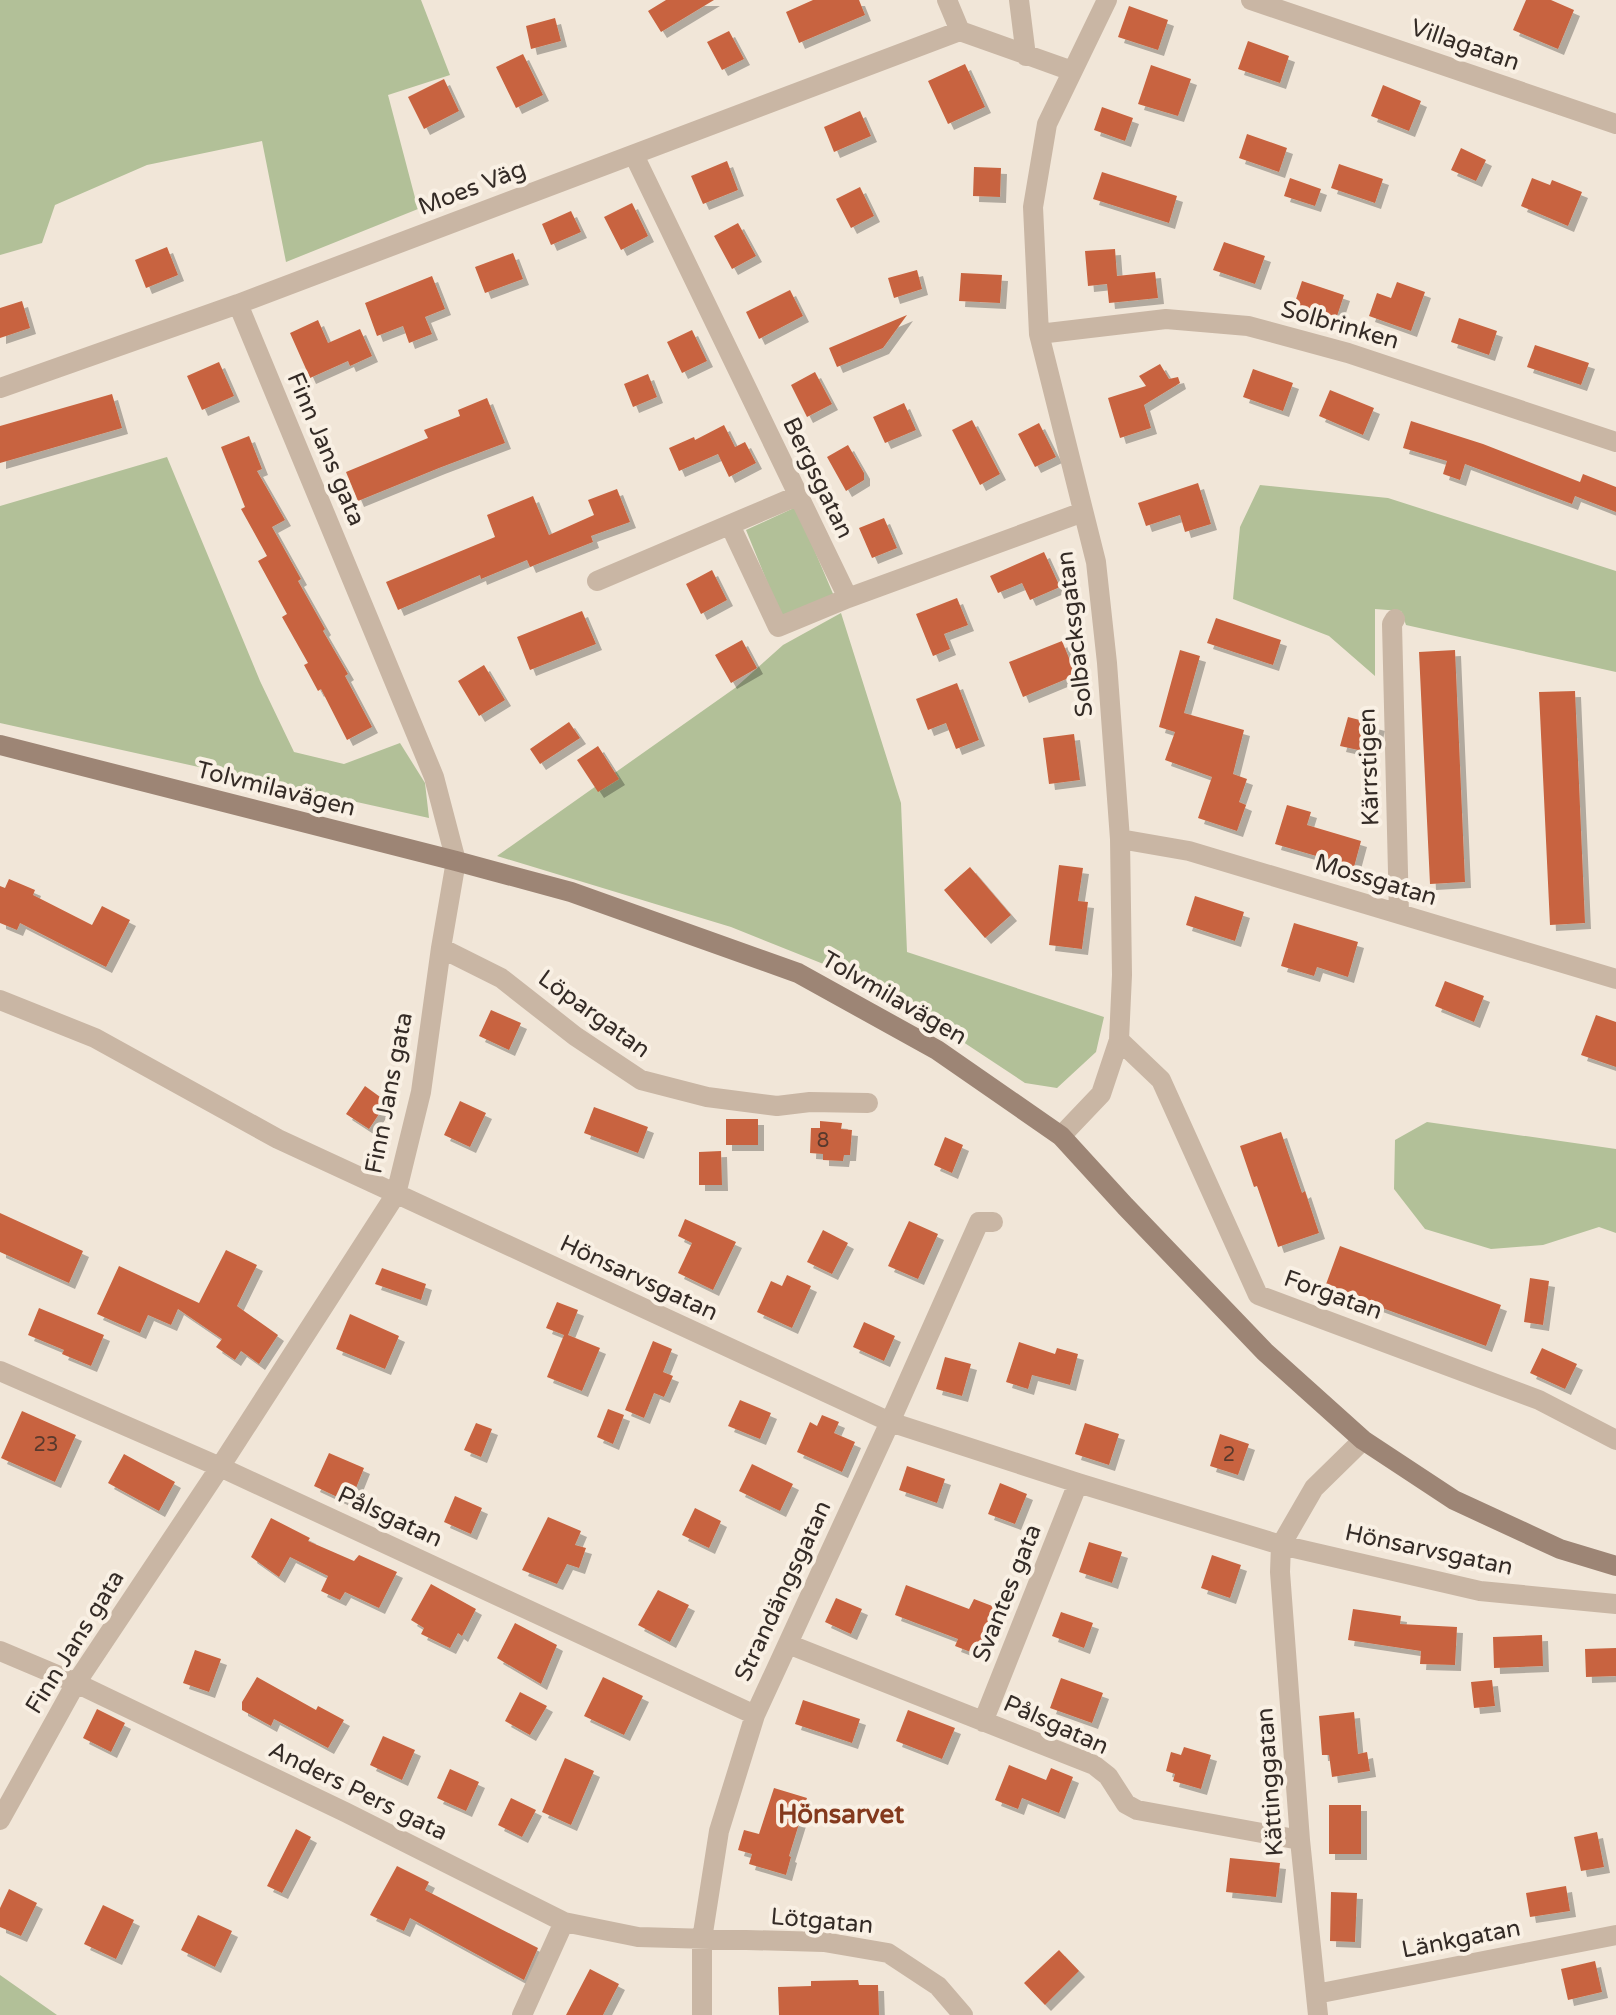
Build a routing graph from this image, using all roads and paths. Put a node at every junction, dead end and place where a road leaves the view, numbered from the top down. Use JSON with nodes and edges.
{"nodes":[{"id":1,"x":947,"y":0,"type":"edge"},
{"id":2,"x":1019,"y":0,"type":"edge"},
{"id":3,"x":1107,"y":0,"type":"edge"},
{"id":4,"x":1251,"y":0,"type":"edge"},
{"id":5,"x":960,"y":31,"type":"junction"},
{"id":6,"x":1026,"y":56,"type":"junction"},
{"id":7,"x":1072,"y":71,"type":"junction"},
{"id":8,"x":1616,"y":124,"type":"edge"},
{"id":9,"x":634,"y":155,"type":"junction"},
{"id":10,"x":238,"y":304,"type":"junction"},
{"id":11,"x":1039,"y":334,"type":"junction"},
{"id":12,"x":0,"y":388,"type":"edge"},
{"id":13,"x":1616,"y":442,"type":"edge"},
{"id":14,"x":797,"y":496,"type":"junction"},
{"id":15,"x":1083,"y":512,"type":"junction"},
{"id":16,"x":730,"y":525,"type":"junction"},
{"id":17,"x":597,"y":581,"type":"dead end"},
{"id":18,"x":848,"y":598,"type":"junction"},
{"id":19,"x":1395,"y":619,"type":"dead end"},
{"id":20,"x":0,"y":745,"type":"edge"},
{"id":21,"x":1120,"y":839,"type":"junction"},
{"id":22,"x":456,"y":861,"type":"junction"},
{"id":23,"x":1399,"y":914,"type":"junction"},
{"id":24,"x":441,"y":948,"type":"junction"},
{"id":25,"x":1616,"y":979,"type":"edge"},
{"id":26,"x":0,"y":1000,"type":"edge"},
{"id":27,"x":1119,"y":1040,"type":"junction"},
{"id":28,"x":868,"y":1103,"type":"dead end"},
{"id":29,"x":1061,"y":1136,"type":"junction"},
{"id":30,"x":396,"y":1194,"type":"junction"},
{"id":31,"x":993,"y":1222,"type":"dead end"},
{"id":32,"x":0,"y":1371,"type":"edge"},
{"id":33,"x":890,"y":1422,"type":"junction"},
{"id":34,"x":1363,"y":1440,"type":"junction"},
{"id":35,"x":1616,"y":1440,"type":"edge"},
{"id":36,"x":220,"y":1467,"type":"junction"},
{"id":37,"x":1078,"y":1483,"type":"junction"},
{"id":38,"x":1281,"y":1545,"type":"junction"},
{"id":39,"x":1616,"y":1566,"type":"edge"},
{"id":40,"x":1616,"y":1604,"type":"edge"},
{"id":41,"x":788,"y":1644,"type":"junction"},
{"id":42,"x":0,"y":1651,"type":"edge"},
{"id":43,"x":76,"y":1683,"type":"junction"},
{"id":44,"x":755,"y":1715,"type":"junction"},
{"id":45,"x":983,"y":1722,"type":"junction"},
{"id":46,"x":0,"y":1820,"type":"edge"},
{"id":47,"x":1300,"y":1840,"type":"junction"},
{"id":48,"x":564,"y":1922,"type":"junction"},
{"id":49,"x":1616,"y":1935,"type":"edge"},
{"id":50,"x":702,"y":1939,"type":"junction"},
{"id":51,"x":1316,"y":1994,"type":"junction"},
{"id":52,"x":522,"y":2015,"type":"edge"},
{"id":53,"x":702,"y":2015,"type":"edge"},
{"id":54,"x":963,"y":2015,"type":"edge"},
{"id":55,"x":1318,"y":2015,"type":"edge"}],
"edges":[{"from":1,"to":5,"type":"street"},
{"from":2,"to":6,"type":"street"},
{"from":3,"to":7,"type":"street","name":"Solbacksgatan"},
{"from":4,"to":8,"type":"street","name":"Villagatan"},
{"from":5,"to":6,"type":"street"},
{"from":5,"to":9,"type":"street","name":"Moes Väg"},
{"from":6,"to":7,"type":"street"},
{"from":7,"to":11,"type":"street","name":"Solbacksgatan"},
{"from":9,"to":10,"type":"street","name":"Moes Väg"},
{"from":9,"to":14,"type":"street","name":"Bergsgatan"},
{"from":10,"to":12,"type":"street","name":"Moes Väg"},
{"from":10,"to":22,"type":"street","name":"Finn Jans gata"},
{"from":11,"to":13,"type":"street","name":"Solbrinken"},
{"from":11,"to":15,"type":"street","name":"Solbacksgatan"},
{"from":14,"to":16,"type":"street"},
{"from":14,"to":18,"type":"street","name":"Bergsgatan"},
{"from":15,"to":18,"type":"street"},
{"from":15,"to":21,"type":"street","name":"Solbacksgatan"},
{"from":16,"to":17,"type":"street"},
{"from":16,"to":18,"type":"street"},
{"from":19,"to":23,"type":"street","name":"Kärrstigen"},
{"from":20,"to":22,"type":"street","name":"Tolvmilavägen"},
{"from":21,"to":23,"type":"street","name":"Mossgatan"},
{"from":21,"to":27,"type":"street","name":"Solbacksgatan"},
{"from":22,"to":24,"type":"street","name":"Finn Jans gata"},
{"from":22,"to":29,"type":"street","name":"Tolvmilavägen"},
{"from":23,"to":25,"type":"street","name":"Mossgatan"},
{"from":24,"to":28,"type":"street","name":"Löpargatan"},
{"from":24,"to":30,"type":"street","name":"Finn Jans gata"},
{"from":26,"to":30,"type":"street","name":"Hönsarvsgatan"},
{"from":27,"to":29,"type":"street","name":"Solbacksgatan"},
{"from":27,"to":35,"type":"street","name":"Forgatan"},
{"from":29,"to":34,"type":"street","name":"Tolvmilavägen"},
{"from":30,"to":33,"type":"street","name":"Hönsarvsgatan"},
{"from":30,"to":36,"type":"street","name":"Finn Jans gata"},
{"from":31,"to":33,"type":"street","name":"Strandängsgatan"},
{"from":32,"to":36,"type":"street","name":"Pålsgatan"},
{"from":33,"to":37,"type":"street","name":"Hönsarvsgatan"},
{"from":33,"to":41,"type":"street","name":"Strandängsgatan"},
{"from":34,"to":38,"type":"street"},
{"from":34,"to":39,"type":"street","name":"Tolvmilavägen"},
{"from":36,"to":43,"type":"street","name":"Finn Jans gata"},
{"from":36,"to":44,"type":"street","name":"Pålsgatan"},
{"from":37,"to":38,"type":"street","name":"Hönsarvsgatan"},
{"from":37,"to":45,"type":"street","name":"Svantes gata"},
{"from":38,"to":40,"type":"street","name":"Hönsarvsgatan"},
{"from":38,"to":47,"type":"street","name":"Kättinggatan"},
{"from":41,"to":44,"type":"street","name":"Strandängsgatan"},
{"from":41,"to":45,"type":"street","name":"Pålsgatan"},
{"from":42,"to":43,"type":"street","name":"Anders Pers gata"},
{"from":43,"to":46,"type":"street","name":"Finn Jans gata"},
{"from":43,"to":48,"type":"street","name":"Anders Pers gata"},
{"from":44,"to":50,"type":"street","name":"Strandängsgatan"},
{"from":45,"to":47,"type":"street","name":"Pålsgatan"},
{"from":47,"to":51,"type":"street","name":"Kättinggatan"},
{"from":48,"to":50,"type":"street","name":"Anders Pers gata"},
{"from":48,"to":52,"type":"street"},
{"from":49,"to":51,"type":"street","name":"Länkgatan"},
{"from":50,"to":53,"type":"street","name":"Strandängsgatan"},
{"from":50,"to":54,"type":"street","name":"Lötgatan"},
{"from":51,"to":55,"type":"street","name":"Kättinggatan"}]}
